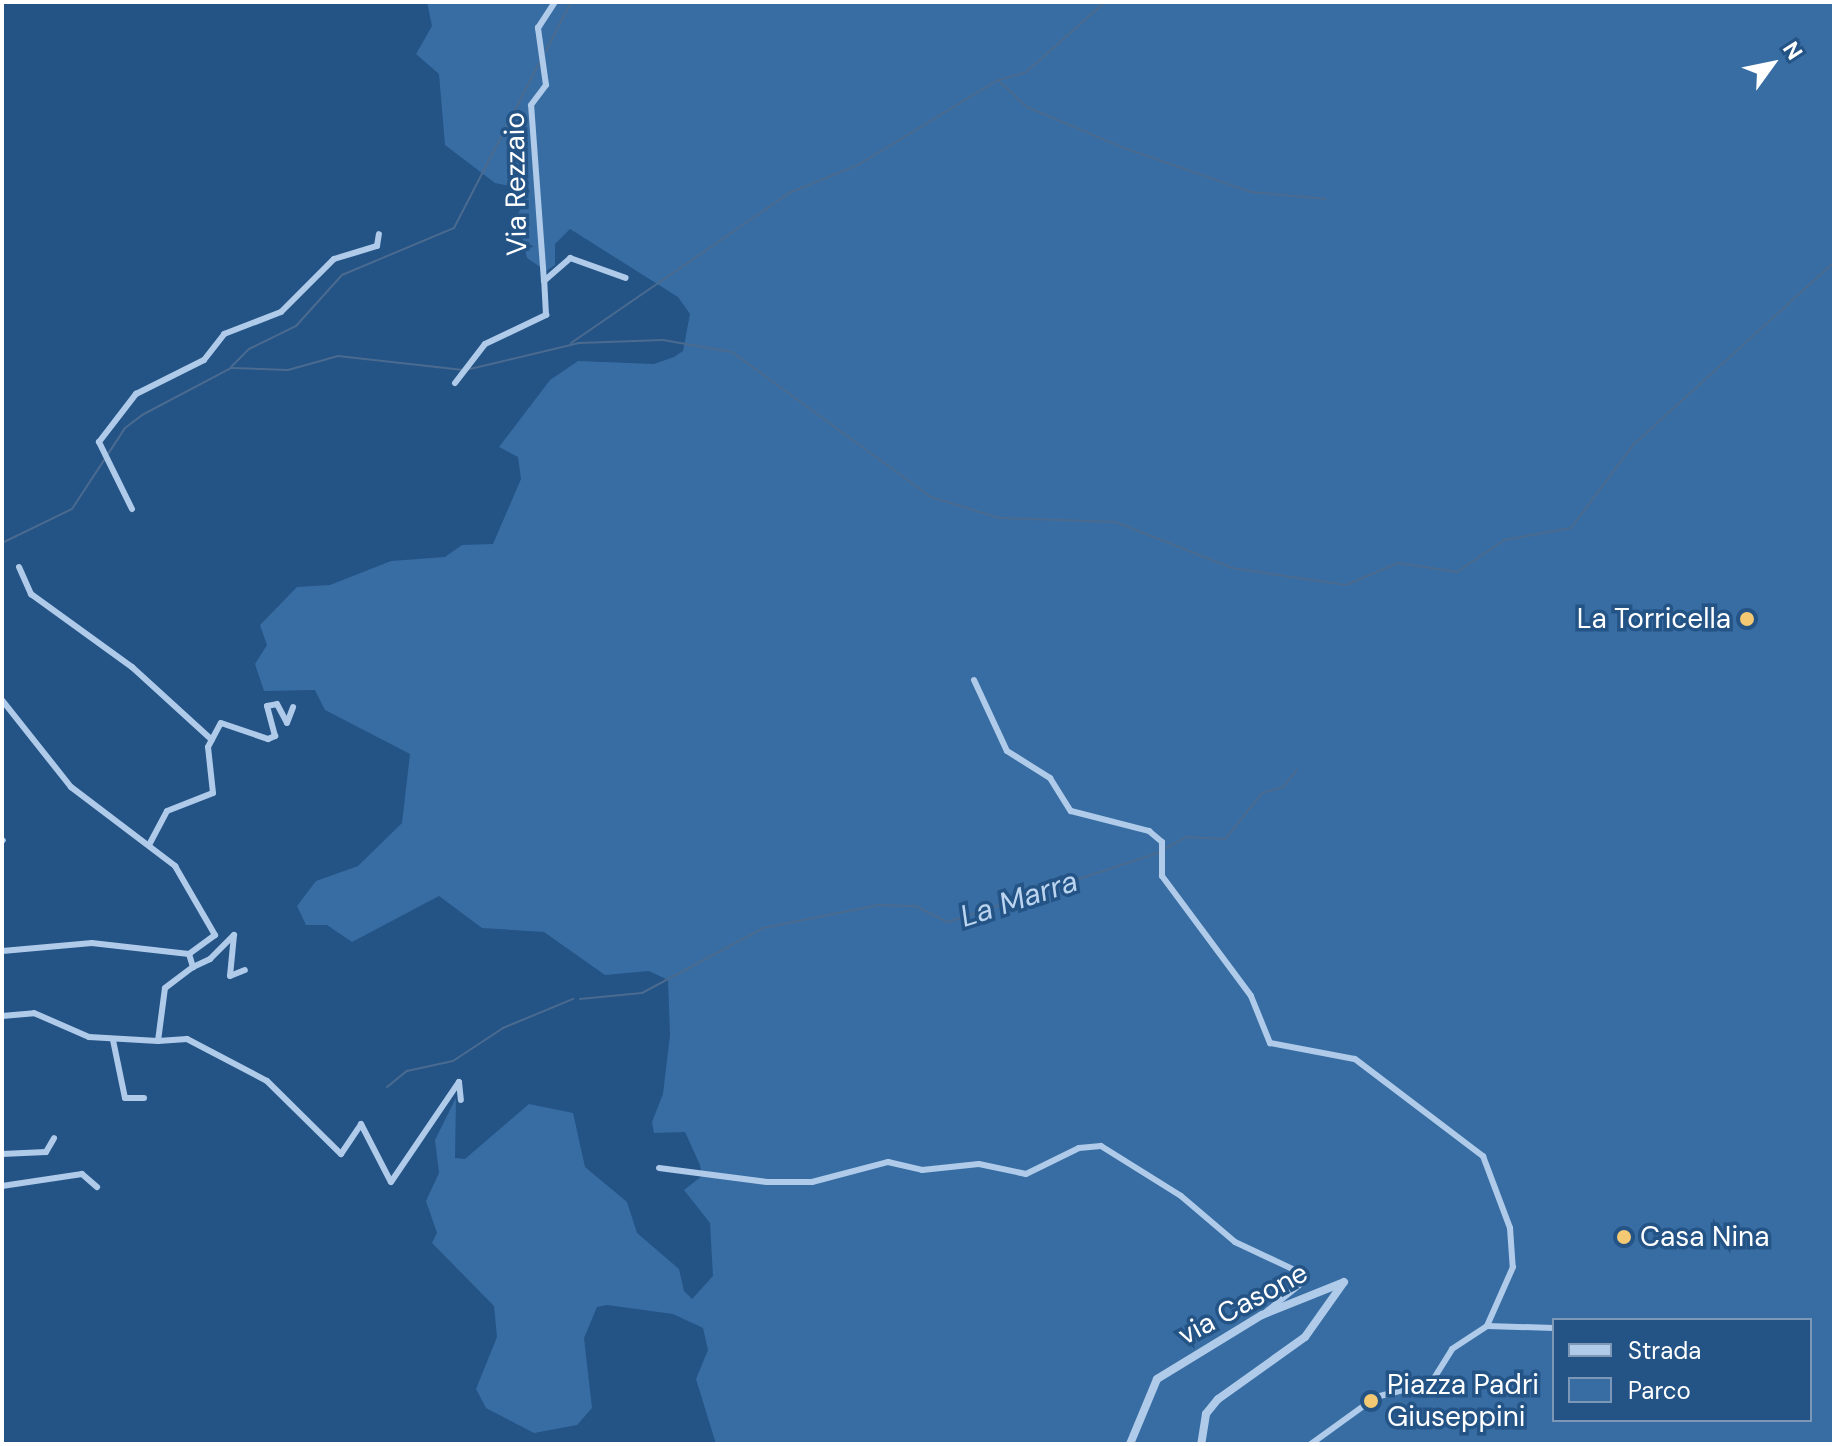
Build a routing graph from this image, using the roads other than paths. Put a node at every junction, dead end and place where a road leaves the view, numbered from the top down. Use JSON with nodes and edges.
{"nodes":[{"id":1,"x":555,"y":2,"type":"edge"},
{"id":2,"x":379,"y":234,"type":"dead end"},
{"id":3,"x":626,"y":278,"type":"dead end"},
{"id":4,"x":544,"y":281,"type":"junction"},
{"id":5,"x":455,"y":383,"type":"dead end"},
{"id":6,"x":132,"y":509,"type":"dead end"},
{"id":7,"x":19,"y":567,"type":"dead end"},
{"id":8,"x":974,"y":680,"type":"dead end"},
{"id":9,"x":2,"y":700,"type":"edge"},
{"id":10,"x":293,"y":707,"type":"dead end"},
{"id":11,"x":212,"y":740,"type":"junction"},
{"id":12,"x":149,"y":845,"type":"junction"},
{"id":13,"x":2,"y":951,"type":"edge"},
{"id":14,"x":189,"y":954,"type":"junction"},
{"id":15,"x":193,"y":967,"type":"junction"},
{"id":16,"x":245,"y":970,"type":"dead end"},
{"id":17,"x":2,"y":1016,"type":"edge"},
{"id":18,"x":113,"y":1040,"type":"junction"},
{"id":19,"x":158,"y":1041,"type":"junction"},
{"id":20,"x":144,"y":1098,"type":"dead end"},
{"id":21,"x":461,"y":1100,"type":"dead end"},
{"id":22,"x":54,"y":1138,"type":"dead end"},
{"id":23,"x":2,"y":1154,"type":"edge"},
{"id":24,"x":659,"y":1168,"type":"dead end"},
{"id":25,"x":2,"y":1186,"type":"edge"},
{"id":26,"x":97,"y":1187,"type":"dead end"},
{"id":27,"x":1262,"y":1315,"type":"junction"},
{"id":28,"x":1487,"y":1326,"type":"junction"},
{"id":29,"x":1552,"y":1328,"type":"edge"},
{"id":30,"x":1130,"y":1444,"type":"edge"},
{"id":31,"x":1201,"y":1444,"type":"edge"},
{"id":32,"x":1311,"y":1444,"type":"edge"}],
"edges":[{"from":1,"to":4,"type":"street","name":"Via Rezzaio"},
{"from":2,"to":6,"type":"street"},
{"from":3,"to":4,"type":"street"},
{"from":4,"to":5,"type":"street","name":"Via Rezzaio"},
{"from":7,"to":11,"type":"street"},
{"from":8,"to":28,"type":"street"},
{"from":9,"to":12,"type":"street"},
{"from":10,"to":11,"type":"street"},
{"from":11,"to":12,"type":"street"},
{"from":12,"to":14,"type":"street"},
{"from":13,"to":14,"type":"street"},
{"from":14,"to":15,"type":"street"},
{"from":15,"to":16,"type":"street"},
{"from":15,"to":19,"type":"street"},
{"from":17,"to":18,"type":"street"},
{"from":18,"to":19,"type":"street"},
{"from":18,"to":20,"type":"street"},
{"from":19,"to":21,"type":"street"},
{"from":22,"to":23,"type":"street"},
{"from":24,"to":27,"type":"street"},
{"from":25,"to":26,"type":"street"},
{"from":27,"to":30,"type":"street","name":"via Casone"},
{"from":27,"to":31,"type":"street","name":"via Casone"},
{"from":28,"to":29,"type":"street"},
{"from":28,"to":32,"type":"street"}]}
